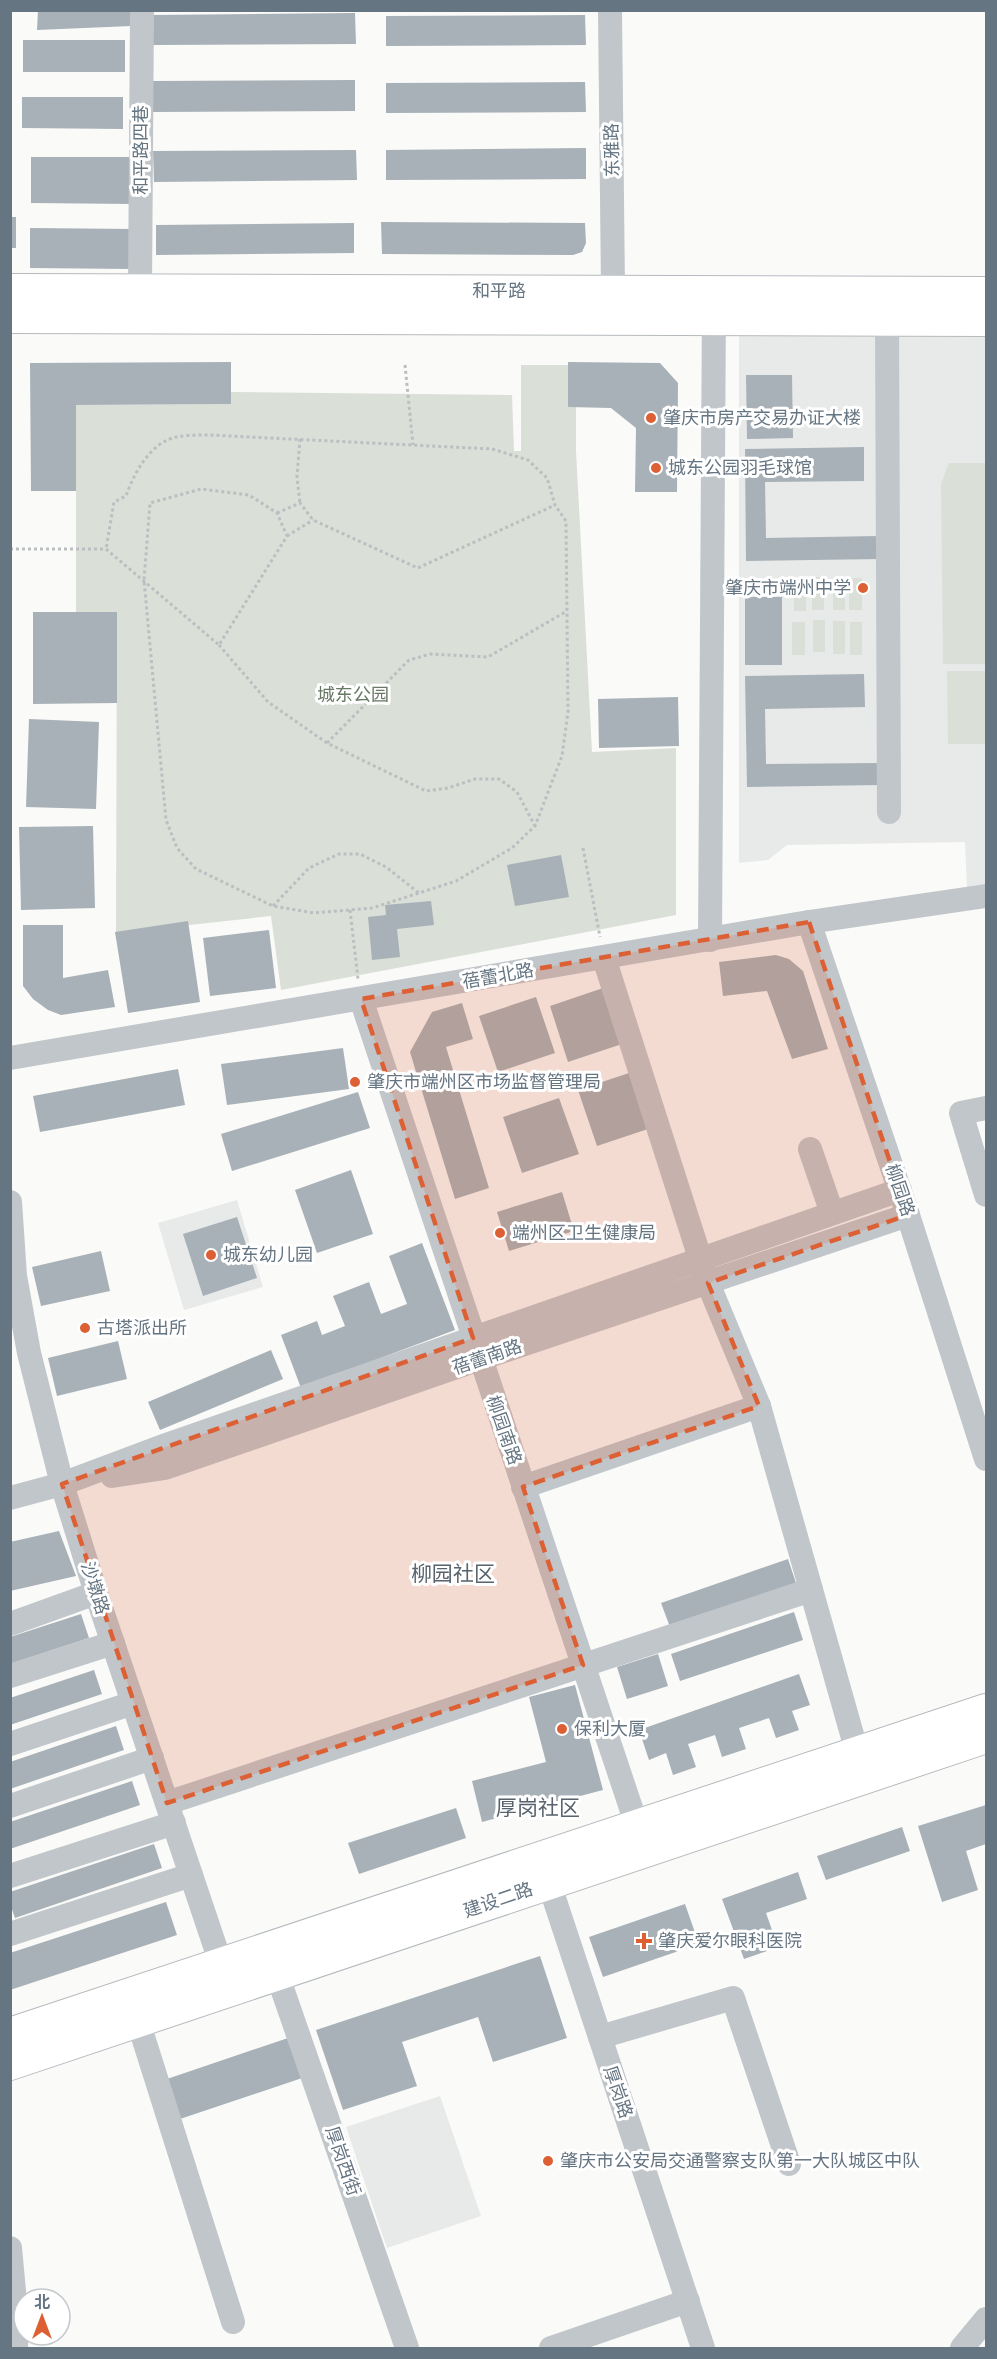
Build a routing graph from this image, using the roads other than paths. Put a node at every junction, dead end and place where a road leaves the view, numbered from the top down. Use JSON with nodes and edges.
{"nodes":[{"id":1,"x":142,"y":10,"type":"edge"},
{"id":2,"x":610,"y":10,"type":"edge"},
{"id":3,"x":10,"y":290,"type":"edge"},
{"id":4,"x":140,"y":290,"type":"junction"},
{"id":5,"x":613,"y":290,"type":"junction"},
{"id":6,"x":987,"y":293,"type":"edge"},
{"id":7,"x":714,"y":306,"type":"junction"},
{"id":8,"x":10,"y":317,"type":"edge"},
{"id":9,"x":887,"y":320,"type":"junction"},
{"id":10,"x":987,"y":320,"type":"edge"},
{"id":11,"x":889,"y":812,"type":"dead end"},
{"id":12,"x":987,"y":896,"type":"edge"},
{"id":13,"x":809,"y":922,"type":"junction"},
{"id":14,"x":710,"y":939,"type":"junction"},
{"id":15,"x":604,"y":958,"type":"junction"},
{"id":16,"x":360,"y":999,"type":"junction"},
{"id":17,"x":10,"y":1058,"type":"edge"},
{"id":18,"x":987,"y":1108,"type":"edge"},
{"id":19,"x":810,"y":1149,"type":"dead end"},
{"id":20,"x":900,"y":1190,"type":"junction"},
{"id":21,"x":987,"y":1195,"type":"edge"},
{"id":22,"x":10,"y":1202,"type":"edge"},
{"id":23,"x":832,"y":1214,"type":"junction"},
{"id":24,"x":908,"y":1215,"type":"junction"},
{"id":25,"x":700,"y":1259,"type":"junction"},
{"id":26,"x":708,"y":1283,"type":"junction"},
{"id":27,"x":476,"y":1349,"type":"junction"},
{"id":28,"x":759,"y":1406,"type":"junction"},
{"id":29,"x":987,"y":1459,"type":"edge"},
{"id":30,"x":62,"y":1484,"type":"junction"},
{"id":31,"x":523,"y":1487,"type":"junction"},
{"id":32,"x":10,"y":1498,"type":"edge"},
{"id":33,"x":811,"y":1590,"type":"junction"},
{"id":34,"x":96,"y":1593,"type":"junction"},
{"id":35,"x":10,"y":1624,"type":"edge"},
{"id":36,"x":113,"y":1643,"type":"junction"},
{"id":37,"x":584,"y":1665,"type":"junction"},
{"id":38,"x":10,"y":1676,"type":"edge"},
{"id":39,"x":134,"y":1703,"type":"junction"},
{"id":40,"x":987,"y":1710,"type":"edge"},
{"id":41,"x":987,"y":1737,"type":"edge"},
{"id":42,"x":10,"y":1744,"type":"edge"},
{"id":43,"x":857,"y":1752,"type":"junction"},
{"id":44,"x":152,"y":1758,"type":"junction"},
{"id":45,"x":10,"y":1806,"type":"edge"},
{"id":46,"x":170,"y":1813,"type":"junction"},
{"id":47,"x":638,"y":1826,"type":"junction"},
{"id":48,"x":191,"y":1875,"type":"junction"},
{"id":49,"x":10,"y":1876,"type":"edge"},
{"id":50,"x":549,"y":1883,"type":"junction"},
{"id":51,"x":10,"y":1934,"type":"edge"},
{"id":52,"x":221,"y":1964,"type":"junction"},
{"id":53,"x":277,"y":1974,"type":"junction"},
{"id":54,"x":138,"y":2021,"type":"junction"},
{"id":55,"x":10,"y":2034,"type":"edge"},
{"id":56,"x":600,"y":2037,"type":"junction"},
{"id":57,"x":10,"y":2064,"type":"edge"},
{"id":58,"x":789,"y":2164,"type":"dead end"},
{"id":59,"x":10,"y":2248,"type":"edge"},
{"id":60,"x":688,"y":2301,"type":"junction"},
{"id":61,"x":987,"y":2319,"type":"edge"},
{"id":62,"x":233,"y":2322,"type":"dead end"},
{"id":63,"x":16,"y":2349,"type":"edge"},
{"id":64,"x":407,"y":2349,"type":"edge"},
{"id":65,"x":551,"y":2349,"type":"edge"},
{"id":66,"x":703,"y":2349,"type":"edge"},
{"id":67,"x":962,"y":2349,"type":"edge"}],
"edges":[{"from":1,"to":4,"type":"street","name":"和平路四巷"},
{"from":2,"to":5,"type":"street","name":"东雅路"},
{"from":3,"to":4,"type":"main road","name":"和平路"},
{"from":4,"to":5,"type":"main road","name":"和平路"},
{"from":5,"to":7,"type":"main road","name":"和平路"},
{"from":6,"to":7,"type":"main road","name":"和平路"},
{"from":7,"to":8,"type":"main road","name":"和平路"},
{"from":7,"to":9,"type":"main road","name":"和平路"},
{"from":7,"to":14,"type":"street"},
{"from":9,"to":10,"type":"main road","name":"和平路"},
{"from":9,"to":11,"type":"street"},
{"from":12,"to":13,"type":"street","name":"蓓蕾北路"},
{"from":13,"to":14,"type":"street","name":"蓓蕾北路"},
{"from":13,"to":20,"type":"street","name":"柳园路"},
{"from":14,"to":15,"type":"street","name":"蓓蕾北路"},
{"from":15,"to":16,"type":"street","name":"蓓蕾北路"},
{"from":15,"to":25,"type":"street"},
{"from":16,"to":17,"type":"street","name":"蓓蕾北路"},
{"from":16,"to":27,"type":"street","name":"柳园南路"},
{"from":18,"to":21,"type":"street"},
{"from":19,"to":23,"type":"street"},
{"from":20,"to":23,"type":"street","name":"蓓蕾南路"},
{"from":20,"to":24,"type":"street","name":"柳园路"},
{"from":22,"to":30,"type":"street","name":"沙墩路"},
{"from":23,"to":25,"type":"street","name":"蓓蕾南路"},
{"from":24,"to":26,"type":"street","name":"蓓蕾南路"},
{"from":24,"to":29,"type":"street","name":"柳园路"},
{"from":25,"to":26,"type":"street"},
{"from":25,"to":27,"type":"street","name":"蓓蕾南路"},
{"from":26,"to":27,"type":"street","name":"蓓蕾南路"},
{"from":26,"to":28,"type":"street"},
{"from":27,"to":30,"type":"street","name":"蓓蕾南路"},
{"from":27,"to":31,"type":"street","name":"柳园南路"},
{"from":28,"to":31,"type":"street"},
{"from":28,"to":33,"type":"street"},
{"from":30,"to":32,"type":"street","name":"蓓蕾南路"},
{"from":30,"to":34,"type":"street","name":"沙墩路"},
{"from":31,"to":37,"type":"street","name":"柳园南路"},
{"from":33,"to":37,"type":"street"},
{"from":33,"to":43,"type":"street"},
{"from":34,"to":35,"type":"street"},
{"from":34,"to":36,"type":"street","name":"沙墩路"},
{"from":36,"to":38,"type":"street"},
{"from":36,"to":39,"type":"street","name":"沙墩路"},
{"from":37,"to":46,"type":"street"},
{"from":37,"to":47,"type":"street","name":"柳园南路"},
{"from":39,"to":42,"type":"street"},
{"from":39,"to":44,"type":"street","name":"沙墩路"},
{"from":40,"to":43,"type":"main road","name":"建设二路"},
{"from":41,"to":50,"type":"main road","name":"建设二路"},
{"from":43,"to":47,"type":"main road","name":"建设二路"},
{"from":44,"to":45,"type":"street"},
{"from":44,"to":46,"type":"street","name":"沙墩路"},
{"from":46,"to":48,"type":"street","name":"沙墩路"},
{"from":46,"to":49,"type":"street"},
{"from":47,"to":52,"type":"main road","name":"建设二路"},
{"from":48,"to":51,"type":"street"},
{"from":48,"to":52,"type":"street","name":"沙墩路"},
{"from":50,"to":53,"type":"main road","name":"建设二路"},
{"from":50,"to":56,"type":"street","name":"厚岗路"},
{"from":52,"to":55,"type":"main road","name":"建设二路"},
{"from":53,"to":54,"type":"main road","name":"建设二路"},
{"from":53,"to":64,"type":"street","name":"厚岗西街"},
{"from":54,"to":57,"type":"main road","name":"建设二路"},
{"from":54,"to":62,"type":"street"},
{"from":56,"to":58,"type":"street"},
{"from":56,"to":60,"type":"street","name":"厚岗路"},
{"from":59,"to":63,"type":"street"},
{"from":60,"to":65,"type":"street"},
{"from":60,"to":66,"type":"street","name":"厚岗路"},
{"from":61,"to":67,"type":"street"}]}
